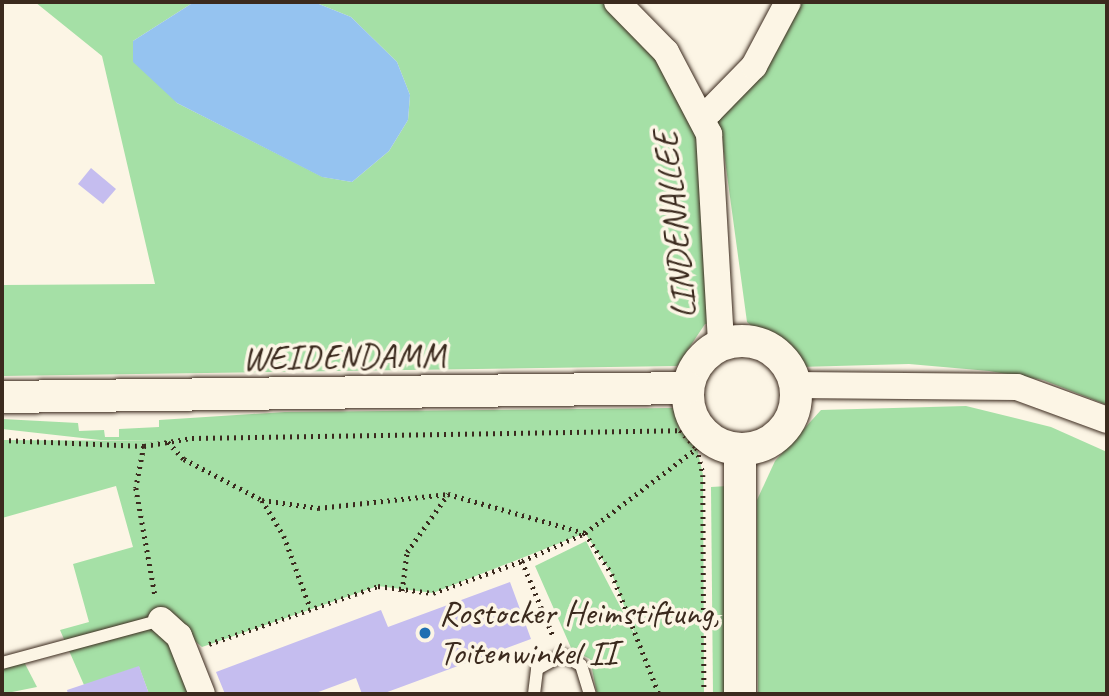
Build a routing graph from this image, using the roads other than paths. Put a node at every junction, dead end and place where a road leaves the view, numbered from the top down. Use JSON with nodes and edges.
{"nodes":[{"id":1,"x":617,"y":2,"type":"edge"},
{"id":2,"x":788,"y":2,"type":"edge"},
{"id":3,"x":700,"y":112,"type":"junction"},
{"id":4,"x":721,"y":345,"type":"junction"},
{"id":5,"x":794,"y":385,"type":"junction"},
{"id":6,"x":688,"y":388,"type":"junction"},
{"id":7,"x":2,"y":397,"type":"edge"},
{"id":8,"x":1107,"y":420,"type":"edge"},
{"id":9,"x":740,"y":449,"type":"junction"},
{"id":10,"x":160,"y":620,"type":"joint"},
{"id":11,"x":2,"y":663,"type":"edge"},
{"id":12,"x":202,"y":694,"type":"edge"},
{"id":13,"x":534,"y":694,"type":"edge"},
{"id":14,"x":590,"y":694,"type":"edge"},
{"id":15,"x":740,"y":694,"type":"edge"}],
"edges":[{"from":1,"to":3,"type":"street","name":"LINDENALLEE"},
{"from":2,"to":3,"type":"street"},
{"from":3,"to":4,"type":"street","name":"LINDENALLEE"},
{"from":4,"to":5,"type":"street"},
{"from":4,"to":6,"type":"street"},
{"from":5,"to":8,"type":"street"},
{"from":5,"to":9,"type":"street"},
{"from":6,"to":7,"type":"street","name":"WEIDENDAMM"},
{"from":6,"to":9,"type":"street"},
{"from":9,"to":15,"type":"street"},
{"from":10,"to":11,"type":"lane"},
{"from":10,"to":12,"type":"street"},
{"from":13,"to":14,"type":"lane"}]}
